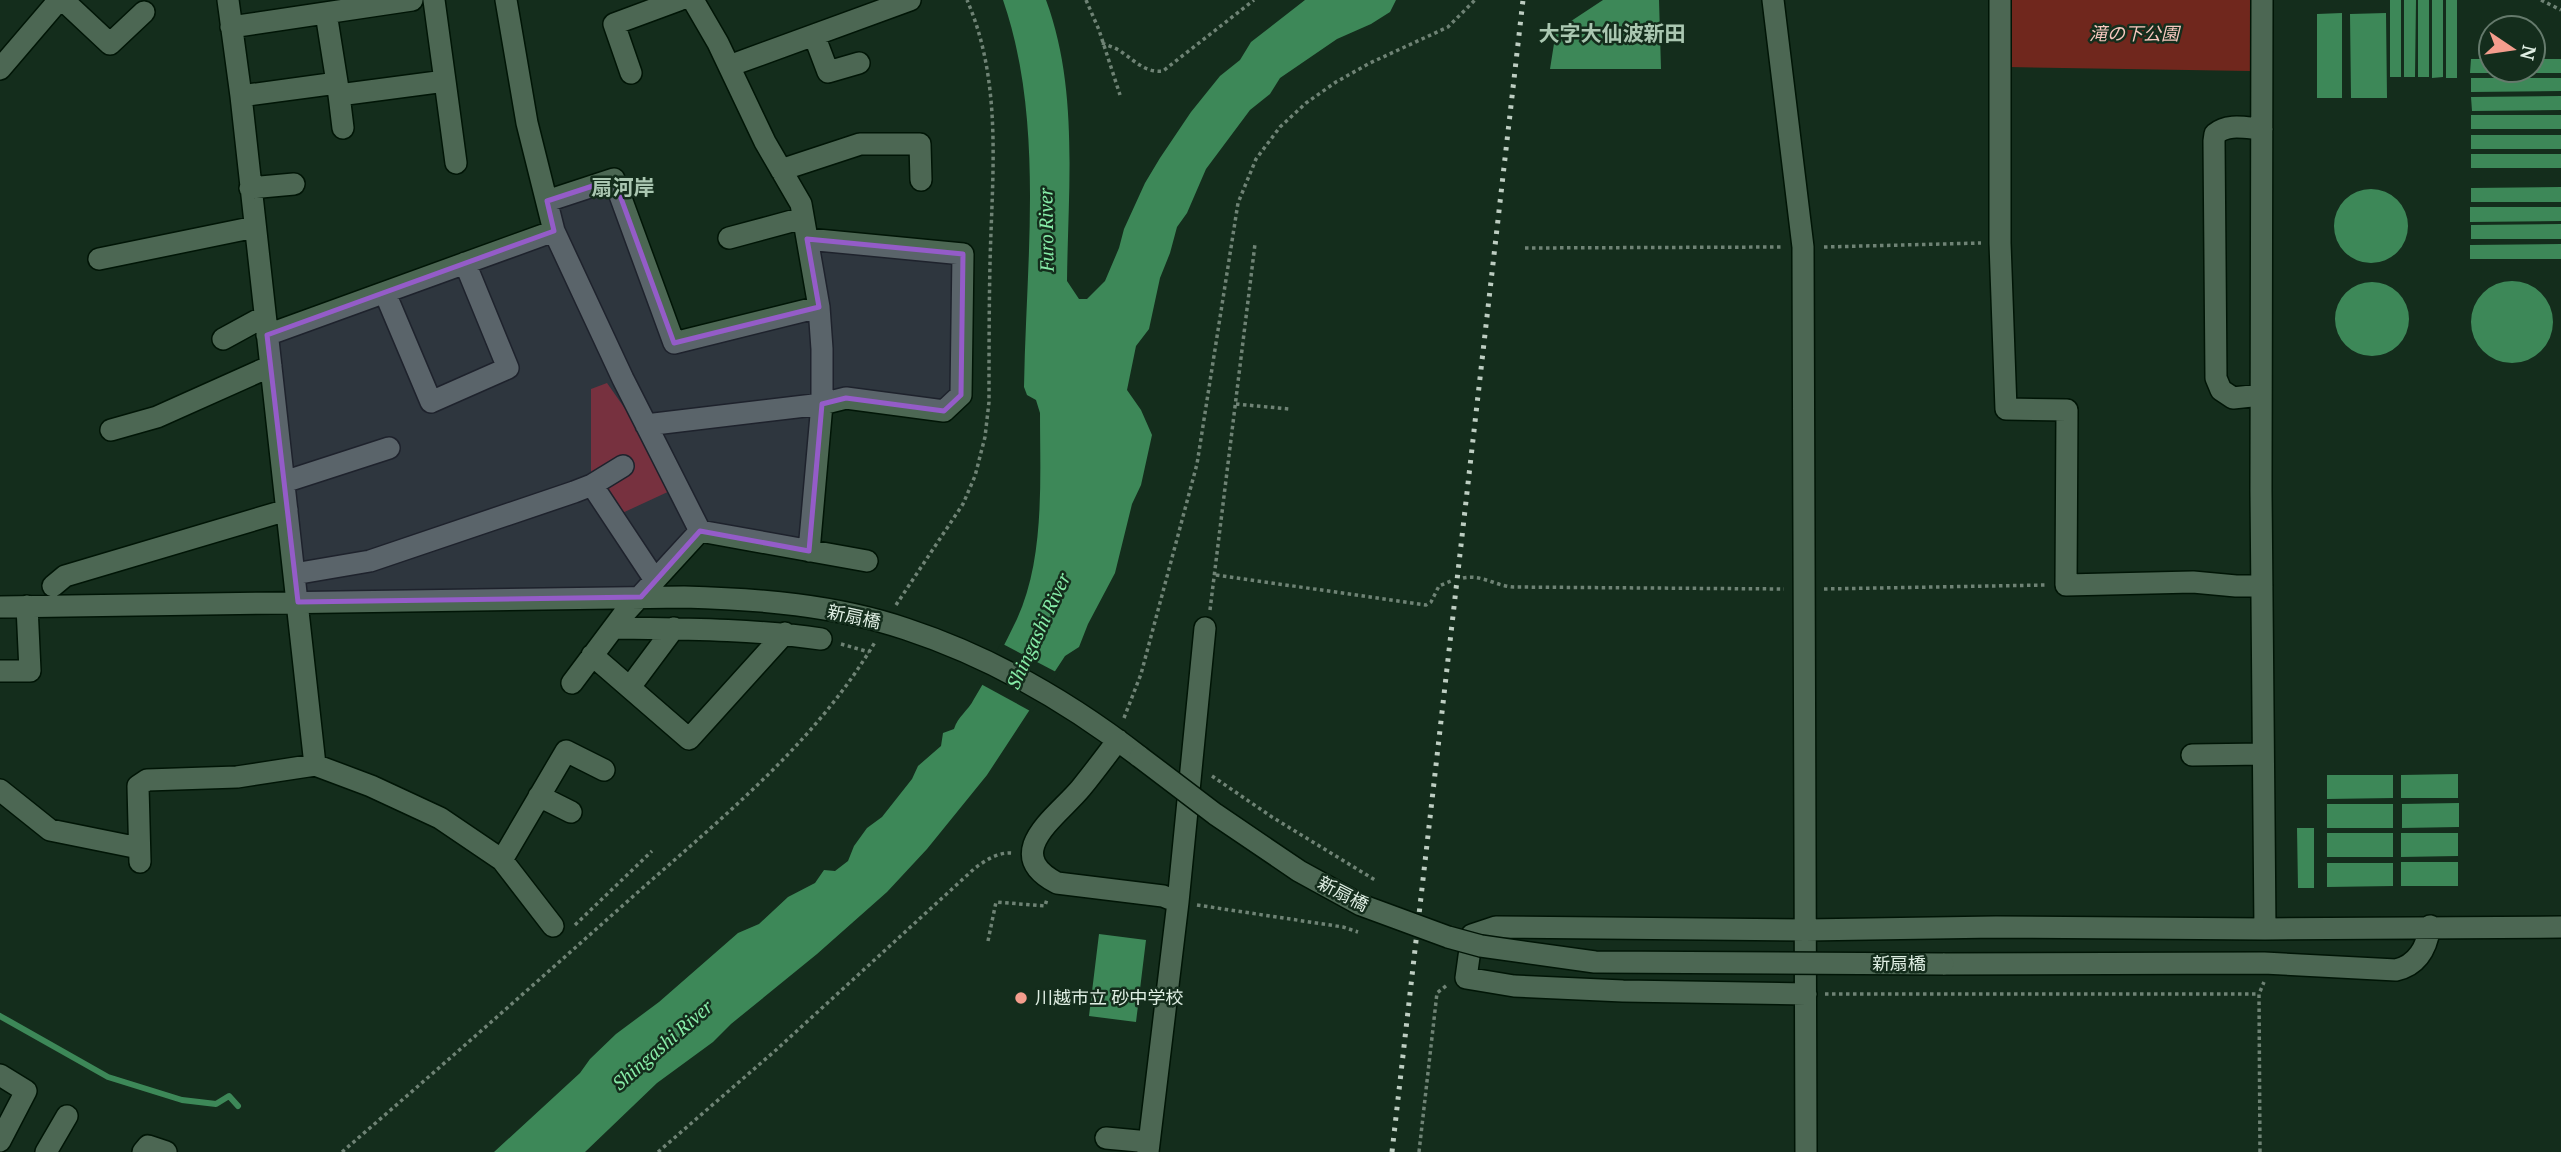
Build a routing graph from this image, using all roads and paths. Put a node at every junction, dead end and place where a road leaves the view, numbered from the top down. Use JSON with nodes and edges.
{"nodes":[{"id":1,"x":61,"y":0,"type":"edge"},
{"id":2,"x":412,"y":0,"type":"edge"},
{"id":3,"x":434,"y":0,"type":"edge"},
{"id":4,"x":506,"y":0,"type":"edge"},
{"id":5,"x":679,"y":0,"type":"edge"},
{"id":6,"x":693,"y":0,"type":"edge"},
{"id":7,"x":909,"y":0,"type":"edge"},
{"id":8,"x":1086,"y":0,"type":"edge"},
{"id":9,"x":1254,"y":0,"type":"edge"},
{"id":10,"x":1475,"y":0,"type":"edge"},
{"id":11,"x":2000,"y":0,"type":"edge"},
{"id":12,"x":2541,"y":0,"type":"edge"},
{"id":13,"x":226,"y":2,"type":"edge"},
{"id":14,"x":1773,"y":3,"type":"edge"},
{"id":15,"x":2262,"y":6,"type":"edge"},
{"id":16,"x":334,"y":8,"type":"edge"},
{"id":17,"x":2561,"y":10,"type":"edge"},
{"id":18,"x":144,"y":12,"type":"dead end"},
{"id":19,"x":231,"y":27,"type":"junction"},
{"id":20,"x":814,"y":35,"type":"junction"},
{"id":21,"x":1102,"y":43,"type":"junction"},
{"id":22,"x":859,"y":63,"type":"dead end"},
{"id":23,"x":729,"y":66,"type":"junction"},
{"id":24,"x":0,"y":69,"type":"edge"},
{"id":25,"x":631,"y":73,"type":"dead end"},
{"id":26,"x":445,"y":81,"type":"junction"},
{"id":27,"x":338,"y":89,"type":"junction"},
{"id":28,"x":1119,"y":95,"type":"dead end"},
{"id":29,"x":241,"y":96,"type":"junction"},
{"id":30,"x":343,"y":128,"type":"dead end"},
{"id":31,"x":2262,"y":129,"type":"junction"},
{"id":32,"x":456,"y":163,"type":"dead end"},
{"id":33,"x":781,"y":170,"type":"junction"},
{"id":34,"x":921,"y":180,"type":"dead end"},
{"id":35,"x":293,"y":184,"type":"dead end"},
{"id":36,"x":250,"y":188,"type":"junction"},
{"id":37,"x":547,"y":201,"type":"junction"},
{"id":38,"x":255,"y":227,"type":"junction"},
{"id":39,"x":805,"y":228,"type":"junction"},
{"id":40,"x":554,"y":231,"type":"junction"},
{"id":41,"x":729,"y":238,"type":"dead end"},
{"id":42,"x":2000,"y":243,"type":"junction"},
{"id":43,"x":1255,"y":244,"type":"dead end"},
{"id":44,"x":1803,"y":247,"type":"junction"},
{"id":45,"x":1525,"y":248,"type":"dead end"},
{"id":46,"x":99,"y":258,"type":"dead end"},
{"id":47,"x":465,"y":264,"type":"junction"},
{"id":48,"x":385,"y":293,"type":"junction"},
{"id":49,"x":819,"y":307,"type":"junction"},
{"id":50,"x":266,"y":326,"type":"junction"},
{"id":51,"x":223,"y":339,"type":"dead end"},
{"id":52,"x":271,"y":366,"type":"junction"},
{"id":53,"x":2261,"y":395,"type":"junction"},
{"id":54,"x":822,"y":404,"type":"junction"},
{"id":55,"x":1236,"y":404,"type":"junction"},
{"id":56,"x":1289,"y":409,"type":"dead end"},
{"id":57,"x":646,"y":425,"type":"junction"},
{"id":58,"x":111,"y":430,"type":"dead end"},
{"id":59,"x":389,"y":448,"type":"dead end"},
{"id":60,"x":623,"y":466,"type":"dead end"},
{"id":61,"x":284,"y":482,"type":"junction"},
{"id":62,"x":592,"y":485,"type":"junction"},
{"id":63,"x":287,"y":510,"type":"junction"},
{"id":64,"x":700,"y":531,"type":"junction"},
{"id":65,"x":809,"y":551,"type":"junction"},
{"id":66,"x":867,"y":561,"type":"dead end"},
{"id":67,"x":294,"y":575,"type":"junction"},
{"id":68,"x":1216,"y":575,"type":"junction"},
{"id":69,"x":1463,"y":578,"type":"dead end"},
{"id":70,"x":655,"y":580,"type":"junction"},
{"id":71,"x":1451,"y":581,"type":"dead end"},
{"id":72,"x":2066,"y":585,"type":"junction"},
{"id":73,"x":53,"y":586,"type":"dead end"},
{"id":74,"x":2262,"y":586,"type":"junction"},
{"id":75,"x":1805,"y":589,"type":"junction"},
{"id":76,"x":641,"y":597,"type":"junction"},
{"id":77,"x":298,"y":602,"type":"junction"},
{"id":78,"x":27,"y":606,"type":"junction"},
{"id":79,"x":0,"y":607,"type":"edge"},
{"id":80,"x":615,"y":628,"type":"junction"},
{"id":81,"x":674,"y":628,"type":"junction"},
{"id":82,"x":1206,"y":628,"type":"joint"},
{"id":83,"x":785,"y":633,"type":"junction"},
{"id":84,"x":827,"y":640,"type":"joint"},
{"id":85,"x":593,"y":655,"type":"junction"},
{"id":86,"x":0,"y":671,"type":"edge"},
{"id":87,"x":572,"y":683,"type":"dead end"},
{"id":88,"x":630,"y":688,"type":"junction"},
{"id":89,"x":1119,"y":731,"type":"junction"},
{"id":90,"x":2263,"y":754,"type":"junction"},
{"id":91,"x":2192,"y":755,"type":"dead end"},
{"id":92,"x":315,"y":765,"type":"junction"},
{"id":93,"x":604,"y":770,"type":"dead end"},
{"id":94,"x":1190,"y":770,"type":"junction"},
{"id":95,"x":0,"y":790,"type":"edge"},
{"id":96,"x":539,"y":796,"type":"junction"},
{"id":97,"x":571,"y":812,"type":"dead end"},
{"id":98,"x":652,"y":851,"type":"dead end"},
{"id":99,"x":1015,"y":853,"type":"dead end"},
{"id":100,"x":502,"y":860,"type":"junction"},
{"id":101,"x":1375,"y":880,"type":"dead end"},
{"id":102,"x":1048,"y":897,"type":"dead end"},
{"id":103,"x":1178,"y":902,"type":"junction"},
{"id":104,"x":553,"y":926,"type":"joint"},
{"id":105,"x":2430,"y":926,"type":"junction"},
{"id":106,"x":2561,"y":927,"type":"edge"},
{"id":107,"x":2265,"y":929,"type":"junction"},
{"id":108,"x":1806,"y":930,"type":"junction"},
{"id":109,"x":1358,"y":932,"type":"dead end"},
{"id":110,"x":988,"y":941,"type":"dead end"},
{"id":111,"x":2264,"y":963,"type":"junction"},
{"id":112,"x":1466,"y":978,"type":"junction"},
{"id":113,"x":1806,"y":994,"type":"junction"},
{"id":114,"x":2259,"y":994,"type":"junction"},
{"id":115,"x":0,"y":1075,"type":"edge"},
{"id":116,"x":67,"y":1116,"type":"dead end"},
{"id":117,"x":1106,"y":1138,"type":"dead end"},
{"id":118,"x":0,"y":1141,"type":"edge"},
{"id":119,"x":1148,"y":1147,"type":"edge"},
{"id":120,"x":46,"y":1152,"type":"edge"},
{"id":121,"x":143,"y":1152,"type":"edge"},
{"id":122,"x":166,"y":1152,"type":"edge"},
{"id":123,"x":342,"y":1152,"type":"edge"},
{"id":124,"x":658,"y":1152,"type":"edge"},
{"id":125,"x":1419,"y":1152,"type":"edge"},
{"id":126,"x":1806,"y":1152,"type":"edge"},
{"id":127,"x":2260,"y":1152,"type":"edge"}],
"edges":[{"from":1,"to":18,"type":"street"},
{"from":1,"to":24,"type":"street"},
{"from":2,"to":16,"type":"street"},
{"from":3,"to":26,"type":"street"},
{"from":4,"to":37,"type":"street"},
{"from":5,"to":25,"type":"street"},
{"from":6,"to":23,"type":"street"},
{"from":7,"to":20,"type":"street"},
{"from":8,"to":21,"type":"path"},
{"from":9,"to":21,"type":"path"},
{"from":10,"to":89,"type":"path"},
{"from":11,"to":42,"type":"street"},
{"from":12,"to":17,"type":"path"},
{"from":13,"to":19,"type":"street"},
{"from":14,"to":44,"type":"street"},
{"from":15,"to":31,"type":"street"},
{"from":16,"to":19,"type":"street"},
{"from":16,"to":27,"type":"street"},
{"from":19,"to":29,"type":"street"},
{"from":20,"to":22,"type":"street"},
{"from":20,"to":23,"type":"street"},
{"from":21,"to":28,"type":"path"},
{"from":23,"to":33,"type":"street"},
{"from":26,"to":27,"type":"street"},
{"from":26,"to":32,"type":"street"},
{"from":27,"to":29,"type":"street"},
{"from":27,"to":30,"type":"street"},
{"from":29,"to":36,"type":"street"},
{"from":31,"to":53,"type":"street"},
{"from":31,"to":53,"type":"street"},
{"from":33,"to":34,"type":"street"},
{"from":33,"to":39,"type":"street"},
{"from":35,"to":36,"type":"street"},
{"from":36,"to":38,"type":"street"},
{"from":37,"to":40,"type":"street"},
{"from":37,"to":49,"type":"street"},
{"from":38,"to":46,"type":"street"},
{"from":38,"to":50,"type":"street"},
{"from":39,"to":41,"type":"street"},
{"from":39,"to":49,"type":"street"},
{"from":39,"to":54,"type":"street"},
{"from":40,"to":47,"type":"street"},
{"from":40,"to":57,"type":"street"},
{"from":42,"to":44,"type":"path"},
{"from":42,"to":72,"type":"street"},
{"from":43,"to":55,"type":"path"},
{"from":44,"to":45,"type":"path"},
{"from":44,"to":75,"type":"street"},
{"from":47,"to":48,"type":"street"},
{"from":47,"to":48,"type":"street"},
{"from":48,"to":50,"type":"street"},
{"from":49,"to":54,"type":"street"},
{"from":50,"to":51,"type":"street"},
{"from":50,"to":52,"type":"street"},
{"from":52,"to":58,"type":"street"},
{"from":52,"to":61,"type":"street"},
{"from":53,"to":74,"type":"street"},
{"from":54,"to":57,"type":"street"},
{"from":54,"to":65,"type":"street"},
{"from":55,"to":56,"type":"path"},
{"from":55,"to":68,"type":"path"},
{"from":57,"to":64,"type":"street"},
{"from":59,"to":61,"type":"street"},
{"from":60,"to":62,"type":"street"},
{"from":61,"to":63,"type":"street"},
{"from":62,"to":67,"type":"street"},
{"from":62,"to":70,"type":"street"},
{"from":63,"to":67,"type":"street"},
{"from":63,"to":73,"type":"street"},
{"from":64,"to":65,"type":"street"},
{"from":64,"to":70,"type":"street"},
{"from":65,"to":66,"type":"street"},
{"from":67,"to":77,"type":"street"},
{"from":68,"to":71,"type":"path"},
{"from":68,"to":82,"type":"path"},
{"from":69,"to":75,"type":"path"},
{"from":70,"to":76,"type":"street"},
{"from":72,"to":74,"type":"street"},
{"from":72,"to":75,"type":"path"},
{"from":74,"to":90,"type":"street"},
{"from":75,"to":108,"type":"street"},
{"from":76,"to":77,"type":"street","name":"新扇橋"},
{"from":76,"to":80,"type":"street"},
{"from":76,"to":89,"type":"street","name":"新扇橋"},
{"from":77,"to":78,"type":"street","name":"新扇橋"},
{"from":77,"to":92,"type":"street"},
{"from":78,"to":79,"type":"street","name":"新扇橋"},
{"from":78,"to":86,"type":"street"},
{"from":80,"to":81,"type":"street"},
{"from":80,"to":85,"type":"street"},
{"from":81,"to":83,"type":"street"},
{"from":81,"to":88,"type":"street"},
{"from":82,"to":94,"type":"street"},
{"from":83,"to":84,"type":"street"},
{"from":83,"to":88,"type":"street"},
{"from":84,"to":123,"type":"path"},
{"from":85,"to":87,"type":"street"},
{"from":85,"to":88,"type":"street"},
{"from":89,"to":103,"type":"street"},
{"from":89,"to":111,"type":"street","name":"新扇橋","bridge":true},
{"from":90,"to":91,"type":"street"},
{"from":90,"to":107,"type":"street"},
{"from":92,"to":95,"type":"street"},
{"from":92,"to":100,"type":"street"},
{"from":93,"to":96,"type":"street"},
{"from":94,"to":101,"type":"path"},
{"from":94,"to":103,"type":"street"},
{"from":96,"to":97,"type":"street"},
{"from":96,"to":100,"type":"street"},
{"from":98,"to":104,"type":"path"},
{"from":99,"to":124,"type":"path"},
{"from":100,"to":104,"type":"street"},
{"from":102,"to":110,"type":"path"},
{"from":103,"to":109,"type":"path"},
{"from":103,"to":119,"type":"street"},
{"from":105,"to":106,"type":"street"},
{"from":105,"to":107,"type":"street"},
{"from":105,"to":111,"type":"street","name":"新扇橋"},
{"from":107,"to":108,"type":"street"},
{"from":108,"to":112,"type":"street"},
{"from":108,"to":113,"type":"street"},
{"from":111,"to":114,"type":"path"},
{"from":112,"to":113,"type":"street"},
{"from":112,"to":125,"type":"path"},
{"from":113,"to":114,"type":"path"},
{"from":113,"to":126,"type":"street"},
{"from":114,"to":127,"type":"path"},
{"from":115,"to":118,"type":"street"},
{"from":116,"to":120,"type":"street"},
{"from":117,"to":119,"type":"street"},
{"from":121,"to":122,"type":"street"}]}
